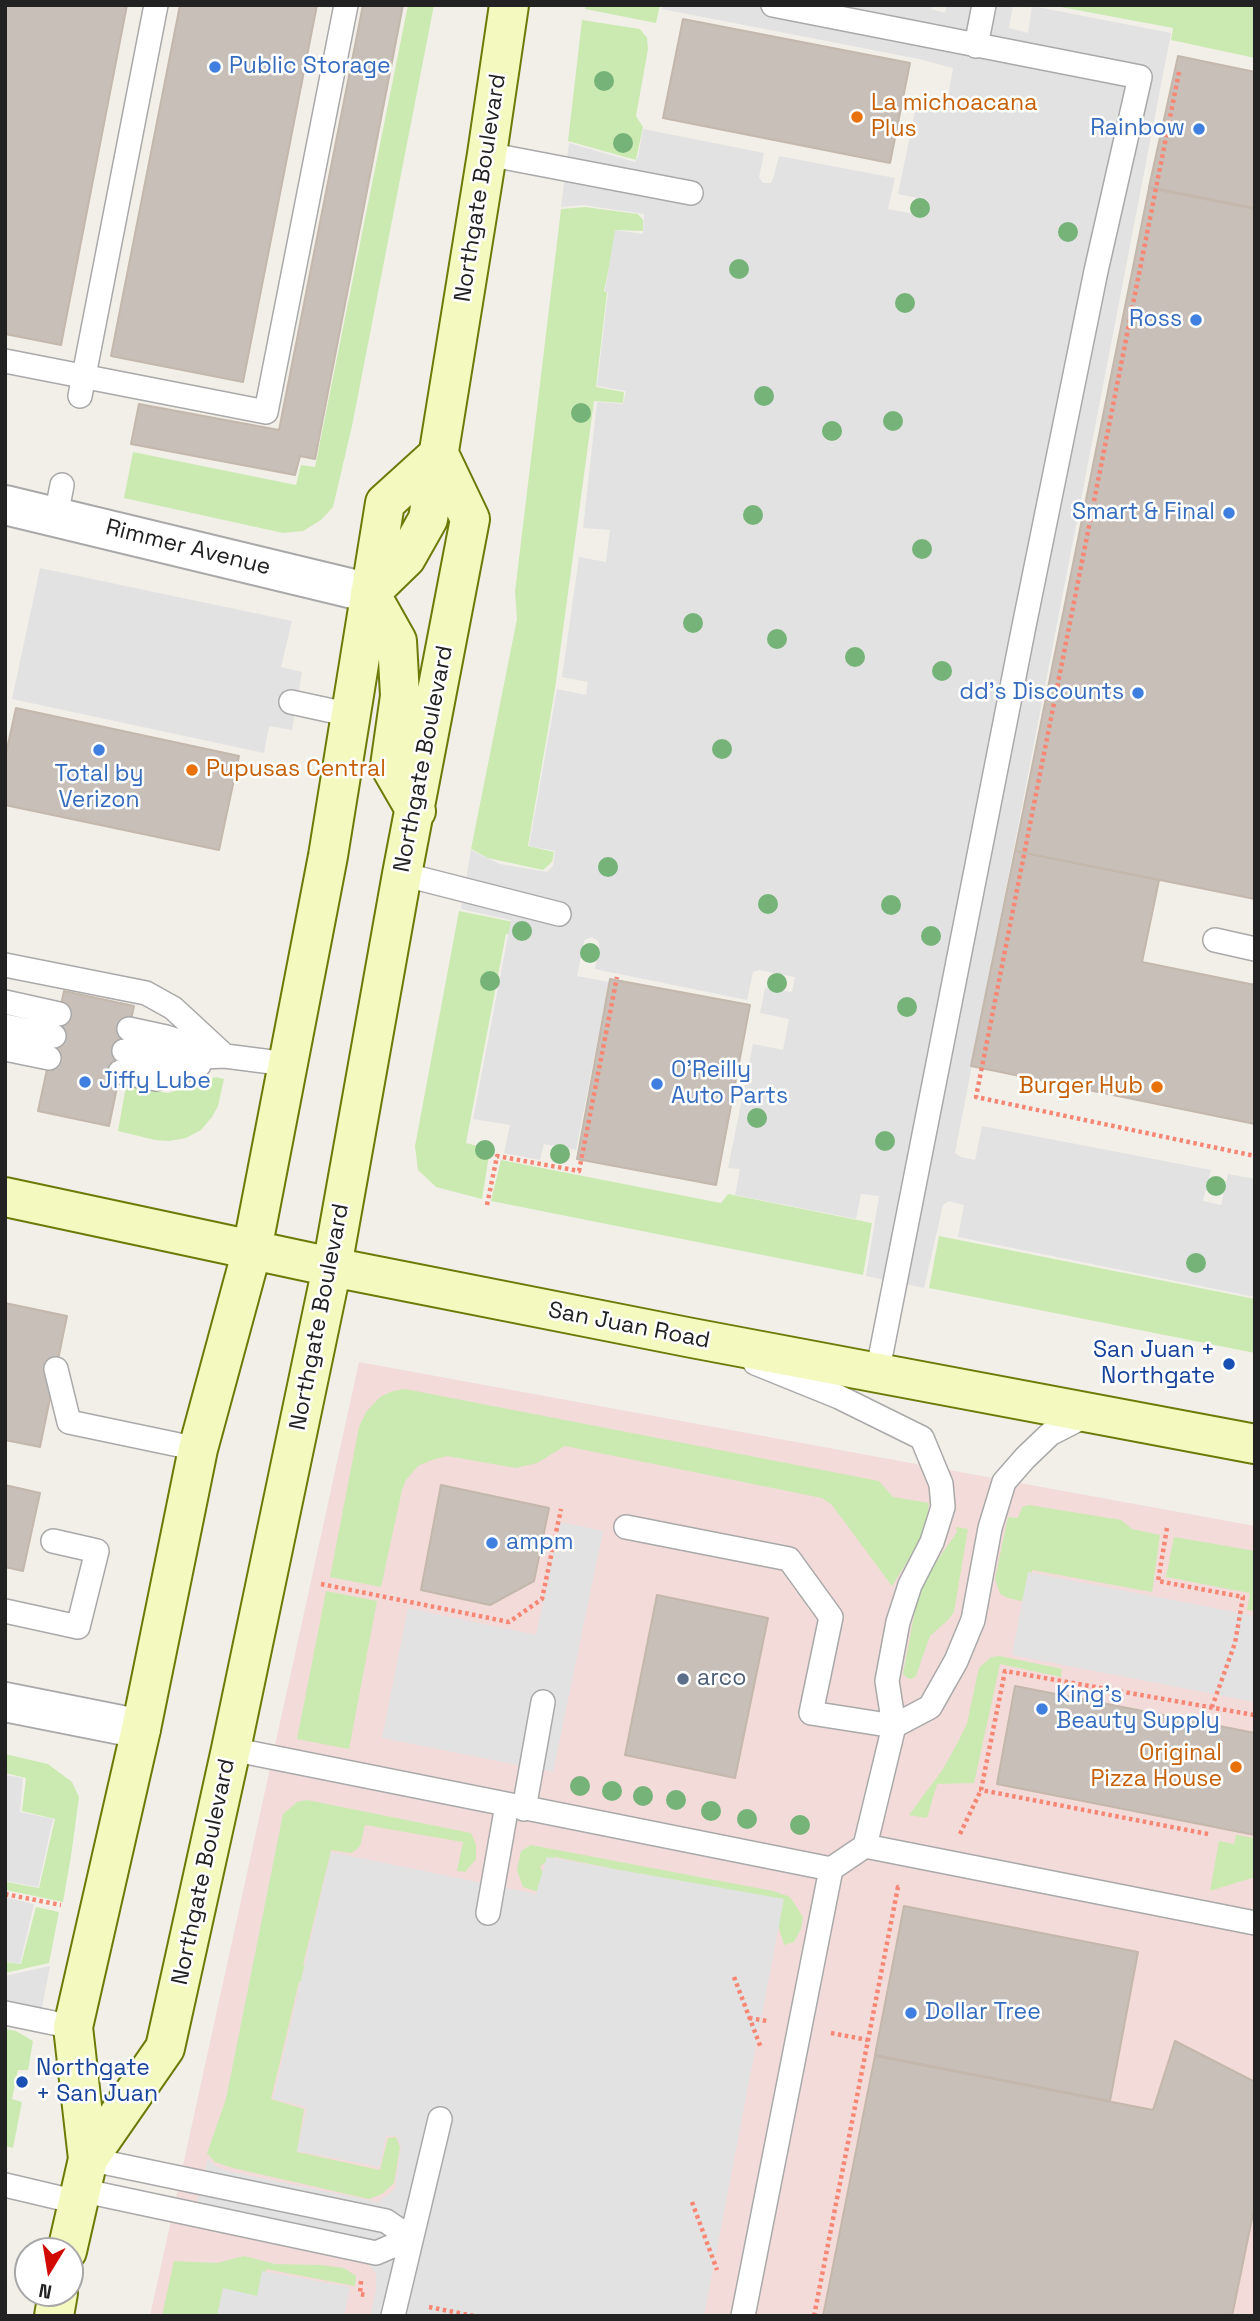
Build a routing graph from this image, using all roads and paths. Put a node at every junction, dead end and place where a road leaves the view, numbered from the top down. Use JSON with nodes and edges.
{"nodes":[{"id":1,"x":156,"y":5,"type":"edge"},
{"id":2,"x":346,"y":5,"type":"edge"},
{"id":3,"x":509,"y":5,"type":"edge"},
{"id":4,"x":773,"y":5,"type":"edge"},
{"id":5,"x":984,"y":5,"type":"edge"},
{"id":6,"x":976,"y":46,"type":"junction"},
{"id":7,"x":1179,"y":72,"type":"dead end"},
{"id":8,"x":487,"y":154,"type":"junction"},
{"id":9,"x":691,"y":192,"type":"dead end"},
{"id":10,"x":5,"y":361,"type":"edge"},
{"id":11,"x":82,"y":386,"type":"junction"},
{"id":12,"x":439,"y":454,"type":"junction"},
{"id":13,"x":6,"y":508,"type":"edge"},
{"id":14,"x":370,"y":593,"type":"junction"},
{"id":15,"x":291,"y":702,"type":"dead end"},
{"id":16,"x":351,"y":715,"type":"junction"},
{"id":17,"x":416,"y":811,"type":"junction"},
{"id":18,"x":402,"y":874,"type":"junction"},
{"id":19,"x":559,"y":914,"type":"dead end"},
{"id":20,"x":1215,"y":940,"type":"dead end"},
{"id":21,"x":1255,"y":949,"type":"edge"},
{"id":22,"x":5,"y":965,"type":"edge"},
{"id":23,"x":617,"y":977,"type":"dead end"},
{"id":24,"x":5,"y":1002,"type":"edge"},
{"id":25,"x":5,"y":1026,"type":"edge"},
{"id":26,"x":54,"y":1036,"type":"junction"},
{"id":27,"x":5,"y":1049,"type":"edge"},
{"id":28,"x":124,"y":1051,"type":"dead end"},
{"id":29,"x":225,"y":1056,"type":"junction"},
{"id":30,"x":287,"y":1064,"type":"junction"},
{"id":31,"x":1255,"y":1156,"type":"edge"},
{"id":32,"x":5,"y":1198,"type":"edge"},
{"id":33,"x":487,"y":1205,"type":"dead end"},
{"id":34,"x":252,"y":1250,"type":"junction"},
{"id":35,"x":331,"y":1267,"type":"junction"},
{"id":36,"x":692,"y":1338,"type":"junction"},
{"id":37,"x":56,"y":1369,"type":"dead end"},
{"id":38,"x":877,"y":1374,"type":"junction"},
{"id":39,"x":1089,"y":1414,"type":"junction"},
{"id":40,"x":1255,"y":1444,"type":"edge"},
{"id":41,"x":198,"y":1449,"type":"junction"},
{"id":42,"x":562,"y":1509,"type":"dead end"},
{"id":43,"x":626,"y":1527,"type":"dead end"},
{"id":44,"x":1167,"y":1528,"type":"dead end"},
{"id":45,"x":53,"y":1541,"type":"dead end"},
{"id":46,"x":321,"y":1584,"type":"dead end"},
{"id":47,"x":5,"y":1611,"type":"edge"},
{"id":48,"x":5,"y":1702,"type":"edge"},
{"id":49,"x":543,"y":1702,"type":"dead end"},
{"id":50,"x":1212,"y":1707,"type":"junction"},
{"id":51,"x":1254,"y":1715,"type":"edge"},
{"id":52,"x":894,"y":1726,"type":"junction"},
{"id":53,"x":141,"y":1729,"type":"junction"},
{"id":54,"x":231,"y":1749,"type":"junction"},
{"id":55,"x":515,"y":1807,"type":"junction"},
{"id":56,"x":1208,"y":1834,"type":"dead end"},
{"id":57,"x":865,"y":1846,"type":"junction"},
{"id":58,"x":831,"y":1869,"type":"junction"},
{"id":59,"x":909,"y":1889,"type":"dead end"},
{"id":60,"x":5,"y":1894,"type":"edge"},
{"id":61,"x":68,"y":1907,"type":"dead end"},
{"id":62,"x":488,"y":1913,"type":"dead end"},
{"id":63,"x":1255,"y":1923,"type":"edge"},
{"id":64,"x":734,"y":1977,"type":"dead end"},
{"id":65,"x":5,"y":2013,"type":"edge"},
{"id":66,"x":73,"y":2027,"type":"junction"},
{"id":67,"x":761,"y":2049,"type":"dead end"},
{"id":68,"x":440,"y":2119,"type":"dead end"},
{"id":69,"x":82,"y":2184,"type":"junction"},
{"id":70,"x":5,"y":2185,"type":"edge"},
{"id":71,"x":692,"y":2202,"type":"dead end"},
{"id":72,"x":70,"y":2237,"type":"edge"},
{"id":73,"x":411,"y":2238,"type":"junction"},
{"id":74,"x":727,"y":2274,"type":"dead end"},
{"id":75,"x":393,"y":2316,"type":"edge"},
{"id":76,"x":743,"y":2316,"type":"edge"},
{"id":77,"x":814,"y":2316,"type":"edge"}],
"edges":[{"from":1,"to":11,"type":"lane"},
{"from":2,"to":11,"type":"lane"},
{"from":3,"to":8,"type":"main road","name":"Northgate Boulevard"},
{"from":4,"to":6,"type":"lane"},
{"from":5,"to":6,"type":"lane"},
{"from":6,"to":38,"type":"lane"},
{"from":7,"to":31,"type":"path"},
{"from":8,"to":9,"type":"lane"},
{"from":8,"to":12,"type":"main road","name":"Northgate Boulevard"},
{"from":10,"to":11,"type":"lane"},
{"from":12,"to":14,"type":"main road","name":"Northgate Boulevard"},
{"from":12,"to":17,"type":"main road","name":"Northgate Boulevard"},
{"from":13,"to":14,"type":"street","name":"Rimmer Avenue"},
{"from":14,"to":16,"type":"main road","name":"Northgate Boulevard"},
{"from":14,"to":17,"type":"main road"},
{"from":15,"to":16,"type":"lane"},
{"from":16,"to":30,"type":"main road","name":"Northgate Boulevard"},
{"from":17,"to":18,"type":"main road","name":"Northgate Boulevard"},
{"from":18,"to":19,"type":"lane"},
{"from":18,"to":35,"type":"main road","name":"Northgate Boulevard"},
{"from":20,"to":21,"type":"lane"},
{"from":22,"to":29,"type":"lane"},
{"from":23,"to":33,"type":"path"},
{"from":24,"to":26,"type":"lane"},
{"from":25,"to":26,"type":"lane"},
{"from":26,"to":27,"type":"lane"},
{"from":28,"to":29,"type":"lane"},
{"from":29,"to":30,"type":"lane"},
{"from":30,"to":34,"type":"main road","name":"Northgate Boulevard"},
{"from":32,"to":34,"type":"main road","name":"San Juan Road"},
{"from":34,"to":35,"type":"main road","name":"San Juan Road"},
{"from":34,"to":41,"type":"main road","name":"Northgate Boulevard"},
{"from":35,"to":36,"type":"main road","name":"San Juan Road"},
{"from":35,"to":54,"type":"main road","name":"Northgate Boulevard"},
{"from":36,"to":38,"type":"main road","name":"San Juan Road"},
{"from":36,"to":52,"type":"lane"},
{"from":37,"to":41,"type":"lane"},
{"from":38,"to":39,"type":"main road","name":"San Juan Road"},
{"from":39,"to":40,"type":"main road","name":"San Juan Road"},
{"from":39,"to":52,"type":"lane"},
{"from":41,"to":53,"type":"main road","name":"Northgate Boulevard"},
{"from":42,"to":46,"type":"path"},
{"from":43,"to":52,"type":"lane"},
{"from":44,"to":50,"type":"path"},
{"from":45,"to":47,"type":"lane"},
{"from":48,"to":53,"type":"street"},
{"from":49,"to":55,"type":"lane"},
{"from":50,"to":51,"type":"path"},
{"from":50,"to":56,"type":"path"},
{"from":52,"to":57,"type":"lane"},
{"from":53,"to":66,"type":"main road","name":"Northgate Boulevard"},
{"from":54,"to":55,"type":"lane"},
{"from":54,"to":69,"type":"main road","name":"Northgate Boulevard"},
{"from":55,"to":58,"type":"lane"},
{"from":55,"to":62,"type":"lane"},
{"from":57,"to":58,"type":"lane"},
{"from":57,"to":63,"type":"lane"},
{"from":58,"to":76,"type":"lane"},
{"from":59,"to":77,"type":"path"},
{"from":60,"to":61,"type":"path"},
{"from":64,"to":67,"type":"path"},
{"from":65,"to":66,"type":"lane"},
{"from":66,"to":69,"type":"main road","name":"Northgate Boulevard"},
{"from":68,"to":73,"type":"lane"},
{"from":69,"to":70,"type":"lane"},
{"from":69,"to":72,"type":"main road","name":"Northgate Boulevard"},
{"from":69,"to":73,"type":"lane"},
{"from":69,"to":73,"type":"lane"},
{"from":71,"to":74,"type":"path"},
{"from":73,"to":75,"type":"lane"}]}
